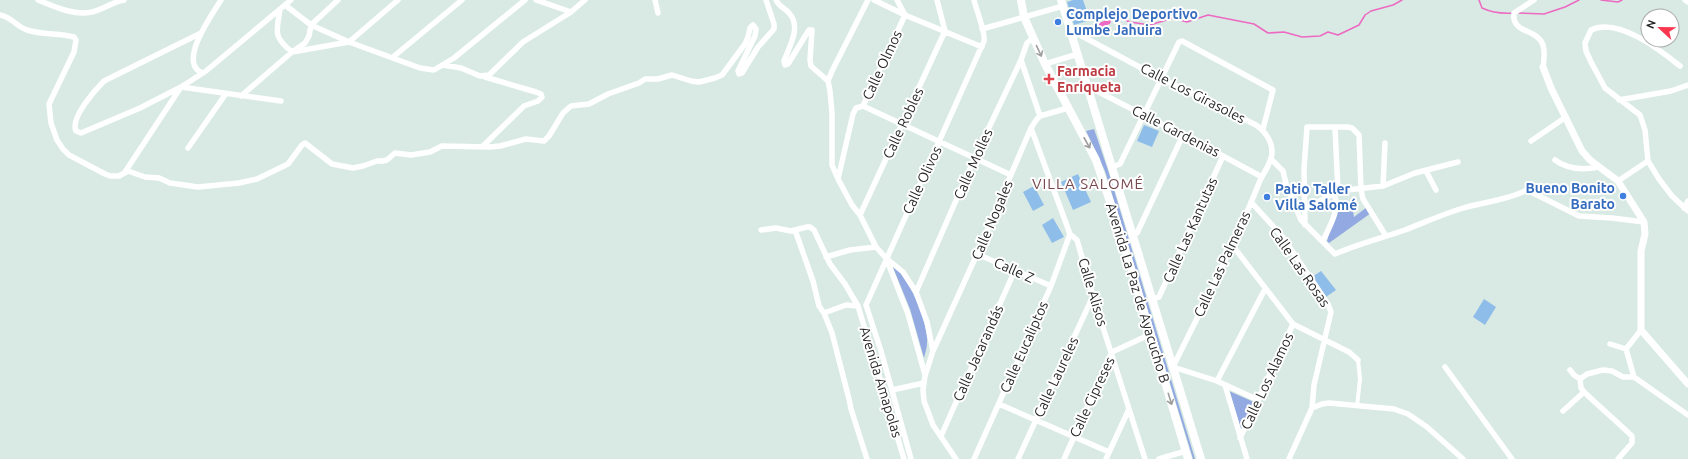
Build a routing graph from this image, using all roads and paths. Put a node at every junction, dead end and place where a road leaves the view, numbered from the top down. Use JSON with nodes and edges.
{"nodes":[{"id":1,"x":38,"y":0,"type":"edge"},
{"id":2,"x":124,"y":0,"type":"edge"},
{"id":3,"x":221,"y":0,"type":"edge"},
{"id":4,"x":291,"y":0,"type":"edge"},
{"id":5,"x":338,"y":0,"type":"edge"},
{"id":6,"x":398,"y":0,"type":"edge"},
{"id":7,"x":462,"y":0,"type":"edge"},
{"id":8,"x":525,"y":0,"type":"edge"},
{"id":9,"x":536,"y":0,"type":"edge"},
{"id":10,"x":585,"y":0,"type":"edge"},
{"id":11,"x":655,"y":0,"type":"edge"},
{"id":12,"x":766,"y":0,"type":"edge"},
{"id":13,"x":776,"y":0,"type":"edge"},
{"id":14,"x":868,"y":0,"type":"edge"},
{"id":15,"x":874,"y":0,"type":"edge"},
{"id":16,"x":897,"y":0,"type":"edge"},
{"id":17,"x":937,"y":0,"type":"edge"},
{"id":18,"x":974,"y":0,"type":"edge"},
{"id":19,"x":1021,"y":0,"type":"edge"},
{"id":20,"x":1534,"y":0,"type":"edge"},
{"id":21,"x":1685,"y":0,"type":"edge"},
{"id":22,"x":1688,"y":2,"type":"edge"},
{"id":23,"x":1062,"y":3,"type":"edge"},
{"id":24,"x":283,"y":7,"type":"junction"},
{"id":25,"x":571,"y":12,"type":"junction"},
{"id":26,"x":658,"y":13,"type":"dead end"},
{"id":27,"x":0,"y":15,"type":"edge"},
{"id":28,"x":905,"y":15,"type":"junction"},
{"id":29,"x":1024,"y":17,"type":"junction"},
{"id":30,"x":311,"y":25,"type":"junction"},
{"id":31,"x":982,"y":29,"type":"junction"},
{"id":32,"x":945,"y":31,"type":"junction"},
{"id":33,"x":201,"y":33,"type":"junction"},
{"id":34,"x":1072,"y":37,"type":"junction"},
{"id":35,"x":1033,"y":38,"type":"junction"},
{"id":36,"x":349,"y":42,"type":"junction"},
{"id":37,"x":982,"y":47,"type":"junction"},
{"id":38,"x":292,"y":52,"type":"junction"},
{"id":39,"x":1078,"y":54,"type":"junction"},
{"id":40,"x":393,"y":58,"type":"junction"},
{"id":41,"x":1021,"y":60,"type":"junction"},
{"id":42,"x":1045,"y":64,"type":"junction"},
{"id":43,"x":443,"y":65,"type":"junction"},
{"id":44,"x":1680,"y":66,"type":"dead end"},
{"id":45,"x":1544,"y":68,"type":"joint"},
{"id":46,"x":202,"y":73,"type":"junction"},
{"id":47,"x":484,"y":76,"type":"junction"},
{"id":48,"x":1160,"y":78,"type":"junction"},
{"id":49,"x":828,"y":81,"type":"junction"},
{"id":50,"x":1688,"y":85,"type":"edge"},
{"id":51,"x":181,"y":87,"type":"junction"},
{"id":52,"x":1088,"y":89,"type":"junction"},
{"id":53,"x":225,"y":95,"type":"junction"},
{"id":54,"x":241,"y":96,"type":"junction"},
{"id":55,"x":1619,"y":100,"type":"junction"},
{"id":56,"x":281,"y":101,"type":"dead end"},
{"id":57,"x":863,"y":106,"type":"junction"},
{"id":58,"x":1068,"y":108,"type":"junction"},
{"id":59,"x":1143,"y":115,"type":"junction"},
{"id":60,"x":1040,"y":116,"type":"junction"},
{"id":61,"x":1566,"y":117,"type":"junction"},
{"id":62,"x":903,"y":124,"type":"junction"},
{"id":63,"x":1031,"y":128,"type":"junction"},
{"id":64,"x":1335,"y":128,"type":"junction"},
{"id":65,"x":1263,"y":129,"type":"junction"},
{"id":66,"x":1183,"y":135,"type":"junction"},
{"id":67,"x":1531,"y":140,"type":"dead end"},
{"id":68,"x":940,"y":141,"type":"junction"},
{"id":69,"x":1384,"y":143,"type":"dead end"},
{"id":70,"x":483,"y":146,"type":"junction"},
{"id":71,"x":188,"y":148,"type":"dead end"},
{"id":72,"x":1224,"y":156,"type":"junction"},
{"id":73,"x":975,"y":158,"type":"junction"},
{"id":74,"x":1272,"y":160,"type":"junction"},
{"id":75,"x":1555,"y":160,"type":"dead end"},
{"id":76,"x":1648,"y":161,"type":"junction"},
{"id":77,"x":1458,"y":162,"type":"dead end"},
{"id":78,"x":1112,"y":167,"type":"junction"},
{"id":79,"x":1599,"y":167,"type":"junction"},
{"id":80,"x":1426,"y":171,"type":"junction"},
{"id":81,"x":124,"y":172,"type":"junction"},
{"id":82,"x":1011,"y":175,"type":"junction"},
{"id":83,"x":1262,"y":177,"type":"junction"},
{"id":84,"x":838,"y":179,"type":"junction"},
{"id":85,"x":1618,"y":181,"type":"junction"},
{"id":86,"x":1382,"y":186,"type":"junction"},
{"id":87,"x":1361,"y":189,"type":"junction"},
{"id":88,"x":1436,"y":190,"type":"dead end"},
{"id":89,"x":1336,"y":192,"type":"junction"},
{"id":90,"x":1688,"y":201,"type":"edge"},
{"id":91,"x":1251,"y":202,"type":"junction"},
{"id":92,"x":1309,"y":207,"type":"dead end"},
{"id":93,"x":1686,"y":209,"type":"edge"},
{"id":94,"x":860,"y":215,"type":"junction"},
{"id":95,"x":1644,"y":222,"type":"junction"},
{"id":96,"x":1305,"y":225,"type":"junction"},
{"id":97,"x":761,"y":230,"type":"dead end"},
{"id":98,"x":795,"y":230,"type":"junction"},
{"id":99,"x":1070,"y":234,"type":"junction"},
{"id":100,"x":1132,"y":235,"type":"junction"},
{"id":101,"x":1386,"y":236,"type":"junction"},
{"id":102,"x":1323,"y":241,"type":"junction"},
{"id":103,"x":1233,"y":246,"type":"junction"},
{"id":104,"x":876,"y":247,"type":"junction"},
{"id":105,"x":978,"y":254,"type":"junction"},
{"id":106,"x":826,"y":257,"type":"junction"},
{"id":107,"x":886,"y":258,"type":"junction"},
{"id":108,"x":1015,"y":270,"type":"junction"},
{"id":109,"x":1050,"y":286,"type":"junction"},
{"id":110,"x":1265,"y":289,"type":"junction"},
{"id":111,"x":916,"y":292,"type":"junction"},
{"id":112,"x":1093,"y":296,"type":"junction"},
{"id":113,"x":1152,"y":299,"type":"junction"},
{"id":114,"x":866,"y":305,"type":"junction"},
{"id":115,"x":858,"y":306,"type":"junction"},
{"id":116,"x":824,"y":313,"type":"junction"},
{"id":117,"x":1293,"y":324,"type":"junction"},
{"id":118,"x":1641,"y":330,"type":"junction"},
{"id":119,"x":1151,"y":334,"type":"junction"},
{"id":120,"x":1324,"y":340,"type":"junction"},
{"id":121,"x":1610,"y":344,"type":"dead end"},
{"id":122,"x":1626,"y":349,"type":"junction"},
{"id":123,"x":933,"y":351,"type":"junction"},
{"id":124,"x":1112,"y":352,"type":"junction"},
{"id":125,"x":1358,"y":360,"type":"joint"},
{"id":126,"x":1173,"y":367,"type":"junction"},
{"id":127,"x":1445,"y":367,"type":"dead end"},
{"id":128,"x":1570,"y":370,"type":"dead end"},
{"id":129,"x":925,"y":376,"type":"junction"},
{"id":130,"x":1634,"y":377,"type":"junction"},
{"id":131,"x":1580,"y":379,"type":"junction"},
{"id":132,"x":1217,"y":381,"type":"junction"},
{"id":133,"x":924,"y":383,"type":"junction"},
{"id":134,"x":1688,"y":384,"type":"edge"},
{"id":135,"x":1225,"y":385,"type":"junction"},
{"id":136,"x":892,"y":390,"type":"junction"},
{"id":137,"x":1584,"y":392,"type":"junction"},
{"id":138,"x":1258,"y":400,"type":"junction"},
{"id":139,"x":999,"y":404,"type":"junction"},
{"id":140,"x":1357,"y":406,"type":"junction"},
{"id":141,"x":1312,"y":408,"type":"junction"},
{"id":142,"x":1129,"y":409,"type":"junction"},
{"id":143,"x":1563,"y":411,"type":"dead end"},
{"id":144,"x":1688,"y":415,"type":"edge"},
{"id":145,"x":1036,"y":420,"type":"junction"},
{"id":146,"x":941,"y":436,"type":"junction"},
{"id":147,"x":1074,"y":437,"type":"junction"},
{"id":148,"x":1240,"y":438,"type":"junction"},
{"id":149,"x":1109,"y":452,"type":"junction"},
{"id":150,"x":1187,"y":455,"type":"edge"},
{"id":151,"x":867,"y":459,"type":"edge"},
{"id":152,"x":904,"y":459,"type":"edge"},
{"id":153,"x":911,"y":459,"type":"edge"},
{"id":154,"x":956,"y":459,"type":"edge"},
{"id":155,"x":974,"y":459,"type":"edge"},
{"id":156,"x":1018,"y":459,"type":"edge"},
{"id":157,"x":1064,"y":459,"type":"edge"},
{"id":158,"x":1106,"y":459,"type":"edge"},
{"id":159,"x":1145,"y":459,"type":"edge"},
{"id":160,"x":1159,"y":459,"type":"edge"},
{"id":161,"x":1201,"y":459,"type":"edge"},
{"id":162,"x":1247,"y":459,"type":"edge"},
{"id":163,"x":1289,"y":459,"type":"edge"},
{"id":164,"x":1463,"y":459,"type":"edge"},
{"id":165,"x":1512,"y":459,"type":"edge"},
{"id":166,"x":1618,"y":459,"type":"edge"}],
"edges":[{"from":1,"to":2,"type":"street"},
{"from":3,"to":33,"type":"street"},
{"from":4,"to":24,"type":"street"},
{"from":5,"to":30,"type":"street"},
{"from":6,"to":36,"type":"street"},
{"from":7,"to":40,"type":"street"},
{"from":8,"to":43,"type":"street"},
{"from":9,"to":25,"type":"street"},
{"from":10,"to":25,"type":"street"},
{"from":11,"to":26,"type":"street"},
{"from":12,"to":70,"type":"street"},
{"from":13,"to":49,"type":"street"},
{"from":14,"to":49,"type":"street"},
{"from":15,"to":28,"type":"street"},
{"from":16,"to":28,"type":"street"},
{"from":17,"to":32,"type":"street"},
{"from":18,"to":31,"type":"street"},
{"from":19,"to":29,"type":"main road","name":"Avenida La Paz de Ayacucho B"},
{"from":20,"to":45,"type":"street"},
{"from":21,"to":22,"type":"street"},
{"from":23,"to":29,"type":"street"},
{"from":23,"to":34,"type":"main road"},
{"from":24,"to":30,"type":"street"},
{"from":24,"to":38,"type":"street"},
{"from":24,"to":46,"type":"street"},
{"from":25,"to":47,"type":"street"},
{"from":27,"to":81,"type":"street"},
{"from":28,"to":32,"type":"street"},
{"from":28,"to":57,"type":"street","name":"Calle Olmos"},
{"from":29,"to":31,"type":"street"},
{"from":29,"to":35,"type":"main road","name":"Avenida La Paz de Ayacucho B"},
{"from":30,"to":36,"type":"street"},
{"from":30,"to":38,"type":"street"},
{"from":31,"to":37,"type":"street"},
{"from":32,"to":37,"type":"street"},
{"from":32,"to":62,"type":"street","name":"Calle Robles"},
{"from":33,"to":46,"type":"street"},
{"from":33,"to":51,"type":"street"},
{"from":34,"to":39,"type":"main road"},
{"from":34,"to":48,"type":"street","name":"Calle Los Girasoles"},
{"from":35,"to":41,"type":"street","name":"Calle Molles"},
{"from":35,"to":42,"type":"main road","name":"Avenida La Paz de Ayacucho B","one_way":true},
{"from":36,"to":38,"type":"street"},
{"from":36,"to":40,"type":"street"},
{"from":37,"to":68,"type":"street","name":"Calle Olivos"},
{"from":38,"to":54,"type":"street"},
{"from":39,"to":42,"type":"street"},
{"from":39,"to":52,"type":"main road"},
{"from":40,"to":43,"type":"street"},
{"from":41,"to":60,"type":"street"},
{"from":41,"to":73,"type":"street","name":"Calle Molles"},
{"from":42,"to":58,"type":"main road","name":"Avenida La Paz de Ayacucho B"},
{"from":43,"to":47,"type":"street"},
{"from":44,"to":55,"type":"street"},
{"from":45,"to":61,"type":"street"},
{"from":46,"to":51,"type":"street"},
{"from":47,"to":70,"type":"street"},
{"from":48,"to":59,"type":"street"},
{"from":48,"to":65,"type":"street","name":"Calle Los Girasoles"},
{"from":48,"to":65,"type":"street"},
{"from":49,"to":84,"type":"street"},
{"from":50,"to":55,"type":"street"},
{"from":51,"to":53,"type":"street"},
{"from":51,"to":81,"type":"street"},
{"from":52,"to":59,"type":"street","name":"Calle Gardenias"},
{"from":52,"to":78,"type":"main road"},
{"from":53,"to":54,"type":"street"},
{"from":53,"to":71,"type":"street"},
{"from":54,"to":56,"type":"street"},
{"from":55,"to":76,"type":"street"},
{"from":57,"to":62,"type":"street"},
{"from":57,"to":84,"type":"street","name":"Calle Olmos"},
{"from":58,"to":60,"type":"street"},
{"from":58,"to":119,"type":"main road","name":"Avenida La Paz de Ayacucho B","one_way":true},
{"from":59,"to":66,"type":"street","name":"Calle Gardenias"},
{"from":59,"to":78,"type":"street"},
{"from":60,"to":63,"type":"street","name":"Calle Nogales"},
{"from":61,"to":67,"type":"street"},
{"from":61,"to":79,"type":"street"},
{"from":62,"to":68,"type":"street"},
{"from":62,"to":94,"type":"street","name":"Calle Robles"},
{"from":63,"to":82,"type":"street","name":"Calle Nogales"},
{"from":63,"to":99,"type":"street","name":"Calle Alisos"},
{"from":64,"to":87,"type":"street"},
{"from":64,"to":89,"type":"street"},
{"from":64,"to":96,"type":"street"},
{"from":65,"to":74,"type":"street"},
{"from":66,"to":72,"type":"street","name":"Calle Gardenias"},
{"from":66,"to":100,"type":"street"},
{"from":68,"to":73,"type":"street"},
{"from":68,"to":107,"type":"street","name":"Calle Olivos"},
{"from":69,"to":86,"type":"street"},
{"from":70,"to":81,"type":"street"},
{"from":72,"to":83,"type":"street","name":"Calle Gardenias"},
{"from":72,"to":113,"type":"street","name":"Calle Las Kantutas"},
{"from":73,"to":82,"type":"street"},
{"from":73,"to":111,"type":"street","name":"Calle Molles"},
{"from":74,"to":83,"type":"street","name":"Calle Las Palmeras"},
{"from":74,"to":96,"type":"street"},
{"from":75,"to":79,"type":"street"},
{"from":76,"to":85,"type":"street"},
{"from":76,"to":93,"type":"street"},
{"from":77,"to":80,"type":"street"},
{"from":78,"to":100,"type":"main road"},
{"from":79,"to":85,"type":"street"},
{"from":80,"to":86,"type":"street"},
{"from":80,"to":88,"type":"street"},
{"from":82,"to":105,"type":"street","name":"Calle Nogales"},
{"from":83,"to":91,"type":"street","name":"Calle Las Palmeras"},
{"from":84,"to":94,"type":"street"},
{"from":85,"to":95,"type":"street"},
{"from":86,"to":87,"type":"street"},
{"from":87,"to":89,"type":"street"},
{"from":87,"to":101,"type":"street"},
{"from":89,"to":92,"type":"street"},
{"from":89,"to":102,"type":"street"},
{"from":90,"to":93,"type":"street"},
{"from":91,"to":103,"type":"street","name":"Calle Las Palmeras"},
{"from":91,"to":120,"type":"street","name":"Calle Las Rosas"},
{"from":94,"to":104,"type":"street"},
{"from":95,"to":101,"type":"street"},
{"from":95,"to":118,"type":"street"},
{"from":96,"to":102,"type":"street"},
{"from":97,"to":98,"type":"street"},
{"from":98,"to":106,"type":"street","name":"Avenida Amapolas"},
{"from":98,"to":116,"type":"street"},
{"from":99,"to":109,"type":"street","name":"Calle Eucaliptos"},
{"from":99,"to":112,"type":"street","name":"Calle Alisos"},
{"from":100,"to":113,"type":"main road"},
{"from":101,"to":102,"type":"street"},
{"from":103,"to":110,"type":"street"},
{"from":103,"to":126,"type":"street","name":"Calle Las Palmeras"},
{"from":104,"to":106,"type":"street"},
{"from":104,"to":107,"type":"street"},
{"from":105,"to":108,"type":"street","name":"Calle Z"},
{"from":105,"to":123,"type":"street","name":"Calle Nogales"},
{"from":106,"to":115,"type":"street","name":"Avenida Amapolas"},
{"from":107,"to":111,"type":"street"},
{"from":107,"to":114,"type":"street","name":"Calle Olivos"},
{"from":107,"to":129,"type":"street"},
{"from":108,"to":109,"type":"street","name":"Calle Z"},
{"from":108,"to":146,"type":"street","name":"Calle Jacarandás"},
{"from":109,"to":139,"type":"street","name":"Calle Eucaliptos"},
{"from":110,"to":117,"type":"street"},
{"from":110,"to":132,"type":"street"},
{"from":111,"to":123,"type":"street"},
{"from":112,"to":124,"type":"street","name":"Calle Alisos"},
{"from":112,"to":145,"type":"street","name":"Calle Laureles"},
{"from":113,"to":126,"type":"main road"},
{"from":114,"to":115,"type":"street"},
{"from":114,"to":136,"type":"street","name":"Avenida Amapolas"},
{"from":115,"to":116,"type":"street"},
{"from":115,"to":152,"type":"street","name":"Avenida Amapolas"},
{"from":116,"to":151,"type":"street"},
{"from":117,"to":120,"type":"street"},
{"from":117,"to":138,"type":"street","name":"Calle Los Alamos"},
{"from":118,"to":122,"type":"street"},
{"from":118,"to":134,"type":"street"},
{"from":119,"to":124,"type":"street","name":"Calle Cipreses"},
{"from":119,"to":150,"type":"main road","name":"Avenida La Paz de Ayacucho B","one_way":true},
{"from":120,"to":125,"type":"street"},
{"from":120,"to":141,"type":"street","name":"Calle Las Rosas"},
{"from":121,"to":122,"type":"street"},
{"from":122,"to":130,"type":"street"},
{"from":123,"to":129,"type":"street","name":"Calle Nogales"},
{"from":124,"to":142,"type":"street","name":"Calle Alisos"},
{"from":124,"to":147,"type":"street","name":"Calle Cipreses"},
{"from":125,"to":140,"type":"street"},
{"from":126,"to":132,"type":"street"},
{"from":126,"to":161,"type":"main road"},
{"from":127,"to":165,"type":"street"},
{"from":128,"to":131,"type":"street"},
{"from":129,"to":133,"type":"street"},
{"from":130,"to":131,"type":"street"},
{"from":130,"to":144,"type":"street"},
{"from":131,"to":137,"type":"street"},
{"from":132,"to":135,"type":"street"},
{"from":133,"to":136,"type":"street"},
{"from":133,"to":146,"type":"street"},
{"from":135,"to":138,"type":"street"},
{"from":135,"to":148,"type":"street"},
{"from":136,"to":153,"type":"street","name":"Avenida Amapolas"},
{"from":137,"to":143,"type":"street"},
{"from":137,"to":166,"type":"street"},
{"from":138,"to":148,"type":"street","name":"Calle Los Alamos"},
{"from":139,"to":145,"type":"street"},
{"from":139,"to":155,"type":"street","name":"Calle Eucaliptos"},
{"from":140,"to":141,"type":"street"},
{"from":140,"to":164,"type":"street"},
{"from":141,"to":163,"type":"street","name":"Calle Las Rosas"},
{"from":142,"to":149,"type":"street"},
{"from":142,"to":159,"type":"street","name":"Calle Alisos"},
{"from":145,"to":147,"type":"street"},
{"from":145,"to":156,"type":"street","name":"Calle Laureles"},
{"from":146,"to":154,"type":"street"},
{"from":147,"to":149,"type":"street"},
{"from":147,"to":157,"type":"street","name":"Calle Cipreses"},
{"from":148,"to":162,"type":"street"},
{"from":149,"to":158,"type":"street"},
{"from":150,"to":160,"type":"street"}]}
